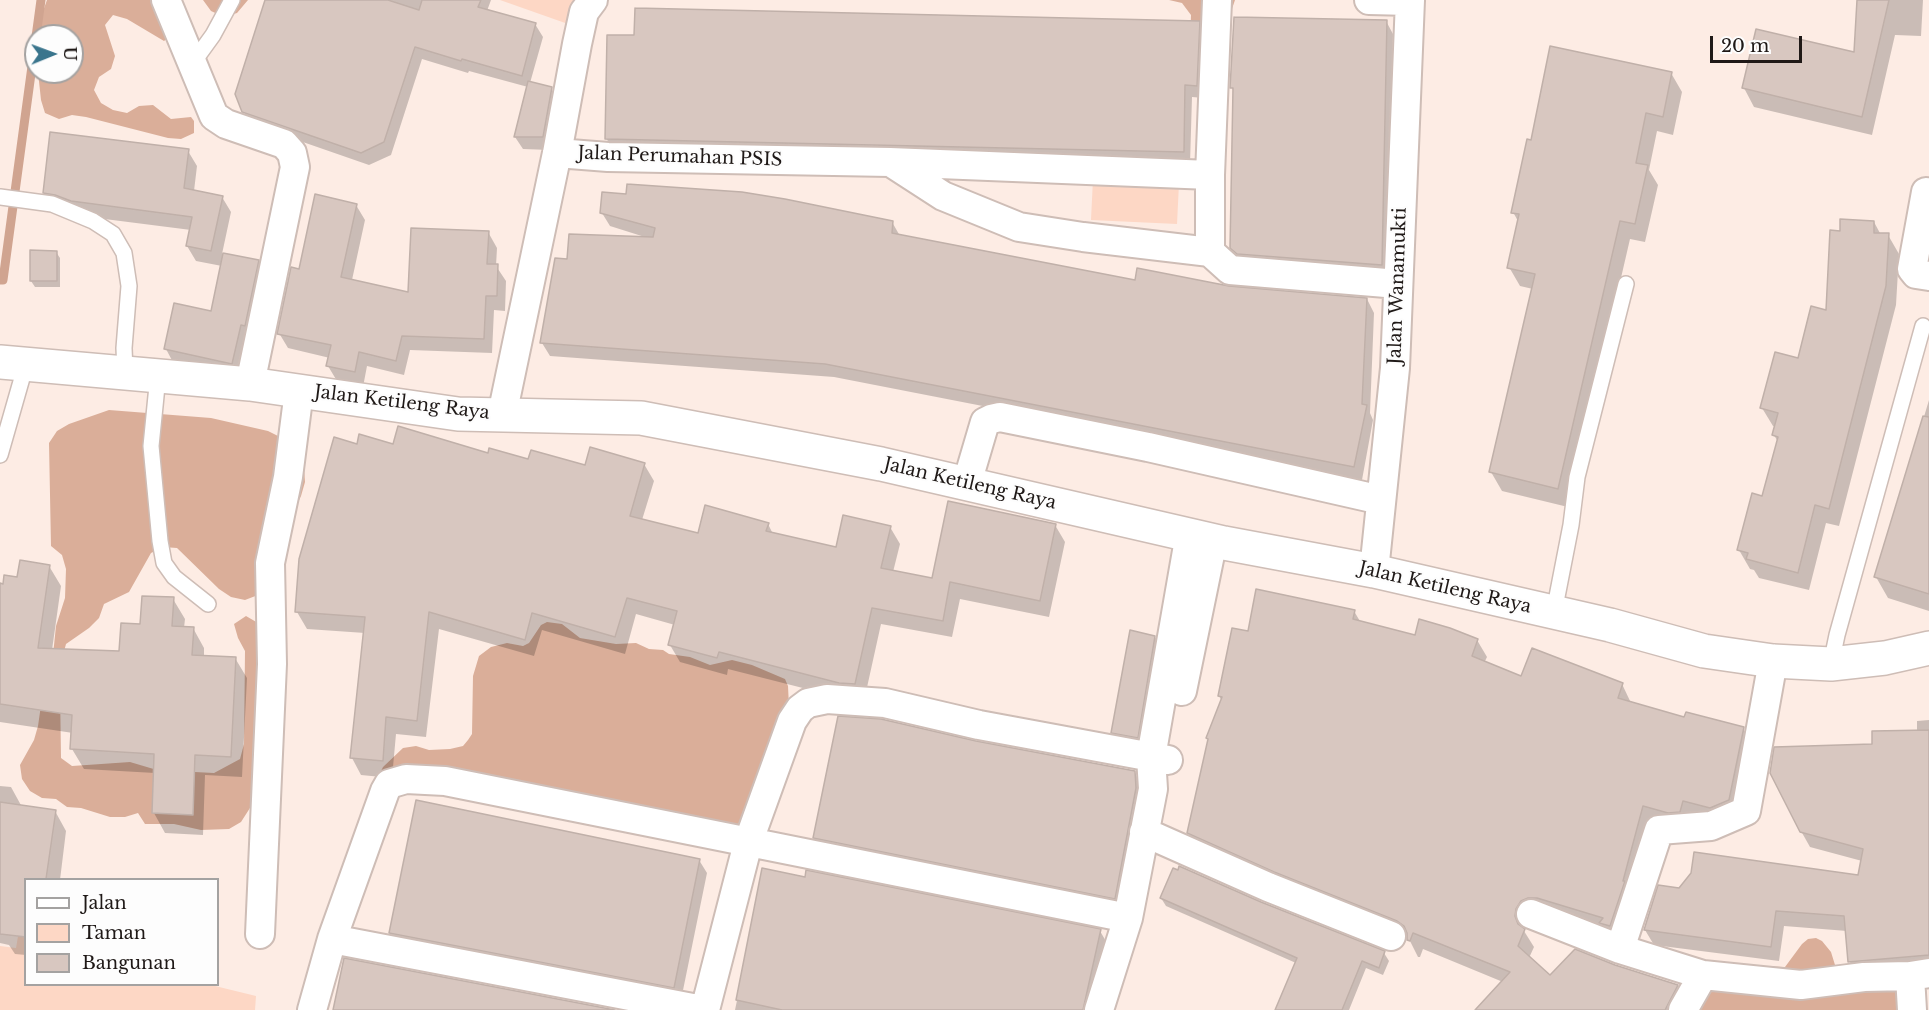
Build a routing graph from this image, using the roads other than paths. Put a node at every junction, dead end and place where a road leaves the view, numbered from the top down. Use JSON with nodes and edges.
{"nodes":[{"id":1,"x":166,"y":0,"type":"edge"},
{"id":2,"x":232,"y":0,"type":"edge"},
{"id":3,"x":593,"y":0,"type":"edge"},
{"id":4,"x":1218,"y":0,"type":"edge"},
{"id":5,"x":1369,"y":0,"type":"edge"},
{"id":6,"x":1410,"y":1,"type":"edge"},
{"id":7,"x":192,"y":64,"type":"junction"},
{"id":8,"x":557,"y":153,"type":"junction"},
{"id":9,"x":890,"y":162,"type":"junction"},
{"id":10,"x":1210,"y":175,"type":"junction"},
{"id":11,"x":1926,"y":192,"type":"dead end"},
{"id":12,"x":0,"y":197,"type":"edge"},
{"id":13,"x":1210,"y":252,"type":"junction"},
{"id":14,"x":1929,"y":276,"type":"edge"},
{"id":15,"x":1398,"y":284,"type":"junction"},
{"id":16,"x":1626,"y":284,"type":"dead end"},
{"id":17,"x":1923,"y":326,"type":"dead end"},
{"id":18,"x":13,"y":363,"type":"edge"},
{"id":19,"x":125,"y":372,"type":"junction"},
{"id":20,"x":158,"y":376,"type":"junction"},
{"id":21,"x":250,"y":384,"type":"junction"},
{"id":22,"x":299,"y":391,"type":"junction"},
{"id":23,"x":502,"y":414,"type":"junction"},
{"id":24,"x":0,"y":455,"type":"edge"},
{"id":25,"x":967,"y":483,"type":"junction"},
{"id":26,"x":1381,"y":500,"type":"junction"},
{"id":27,"x":1202,"y":537,"type":"junction"},
{"id":28,"x":1374,"y":571,"type":"junction"},
{"id":29,"x":208,"y":604,"type":"dead end"},
{"id":30,"x":1554,"y":612,"type":"junction"},
{"id":31,"x":1929,"y":648,"type":"edge"},
{"id":32,"x":1773,"y":661,"type":"junction"},
{"id":33,"x":1831,"y":664,"type":"junction"},
{"id":34,"x":1159,"y":759,"type":"junction"},
{"id":35,"x":1144,"y":832,"type":"junction"},
{"id":36,"x":748,"y":843,"type":"junction"},
{"id":37,"x":1531,"y":914,"type":"dead end"},
{"id":38,"x":1128,"y":918,"type":"junction"},
{"id":39,"x":260,"y":934,"type":"dead end"},
{"id":40,"x":1390,"y":936,"type":"dead end"},
{"id":41,"x":332,"y":939,"type":"junction"},
{"id":42,"x":1620,"y":949,"type":"junction"},
{"id":43,"x":1703,"y":975,"type":"junction"},
{"id":44,"x":1920,"y":975,"type":"edge"},
{"id":45,"x":312,"y":1010,"type":"edge"},
{"id":46,"x":704,"y":1010,"type":"edge"},
{"id":47,"x":1099,"y":1010,"type":"edge"},
{"id":48,"x":1683,"y":1010,"type":"edge"},
{"id":49,"x":1912,"y":1010,"type":"edge"}],
"edges":[{"from":1,"to":7,"type":"street"},
{"from":2,"to":7,"type":"lane"},
{"from":3,"to":8,"type":"street","name":"Jalan Perumahan PSIS"},
{"from":4,"to":10,"type":"street"},
{"from":5,"to":6,"type":"street"},
{"from":6,"to":15,"type":"street","name":"Jalan Wanamukti"},
{"from":7,"to":21,"type":"street"},
{"from":8,"to":9,"type":"street","name":"Jalan Perumahan PSIS"},
{"from":8,"to":23,"type":"street"},
{"from":9,"to":10,"type":"street","name":"Jalan Perumahan PSIS"},
{"from":9,"to":13,"type":"street"},
{"from":10,"to":13,"type":"street"},
{"from":11,"to":14,"type":"street"},
{"from":12,"to":19,"type":"lane"},
{"from":13,"to":15,"type":"street"},
{"from":15,"to":26,"type":"street","name":"Jalan Wanamukti"},
{"from":16,"to":30,"type":"lane"},
{"from":17,"to":33,"type":"lane"},
{"from":18,"to":19,"type":"main road","name":"Jalan Ketileng Raya"},
{"from":18,"to":24,"type":"lane"},
{"from":19,"to":20,"type":"main road","name":"Jalan Ketileng Raya"},
{"from":20,"to":21,"type":"main road","name":"Jalan Ketileng Raya"},
{"from":20,"to":29,"type":"lane"},
{"from":21,"to":22,"type":"main road","name":"Jalan Ketileng Raya"},
{"from":22,"to":23,"type":"main road","name":"Jalan Ketileng Raya"},
{"from":22,"to":39,"type":"street"},
{"from":23,"to":25,"type":"main road","name":"Jalan Ketileng Raya"},
{"from":25,"to":26,"type":"street"},
{"from":25,"to":27,"type":"main road","name":"Jalan Ketileng Raya"},
{"from":26,"to":28,"type":"street","name":"Jalan Wanamukti"},
{"from":27,"to":28,"type":"main road","name":"Jalan Ketileng Raya"},
{"from":27,"to":34,"type":"street"},
{"from":28,"to":30,"type":"main road","name":"Jalan Ketileng Raya"},
{"from":30,"to":32,"type":"main road","name":"Jalan Ketileng Raya"},
{"from":31,"to":33,"type":"main road","name":"Jalan Ketileng Raya"},
{"from":32,"to":33,"type":"main road","name":"Jalan Ketileng Raya"},
{"from":32,"to":42,"type":"street"},
{"from":34,"to":35,"type":"street"},
{"from":34,"to":36,"type":"street"},
{"from":35,"to":38,"type":"street"},
{"from":35,"to":40,"type":"street"},
{"from":36,"to":38,"type":"street"},
{"from":36,"to":41,"type":"street"},
{"from":36,"to":46,"type":"street"},
{"from":37,"to":42,"type":"street"},
{"from":38,"to":47,"type":"street"},
{"from":41,"to":45,"type":"street"},
{"from":41,"to":46,"type":"street"},
{"from":42,"to":43,"type":"street"},
{"from":43,"to":44,"type":"street"},
{"from":43,"to":48,"type":"street"},
{"from":44,"to":49,"type":"street"}]}
